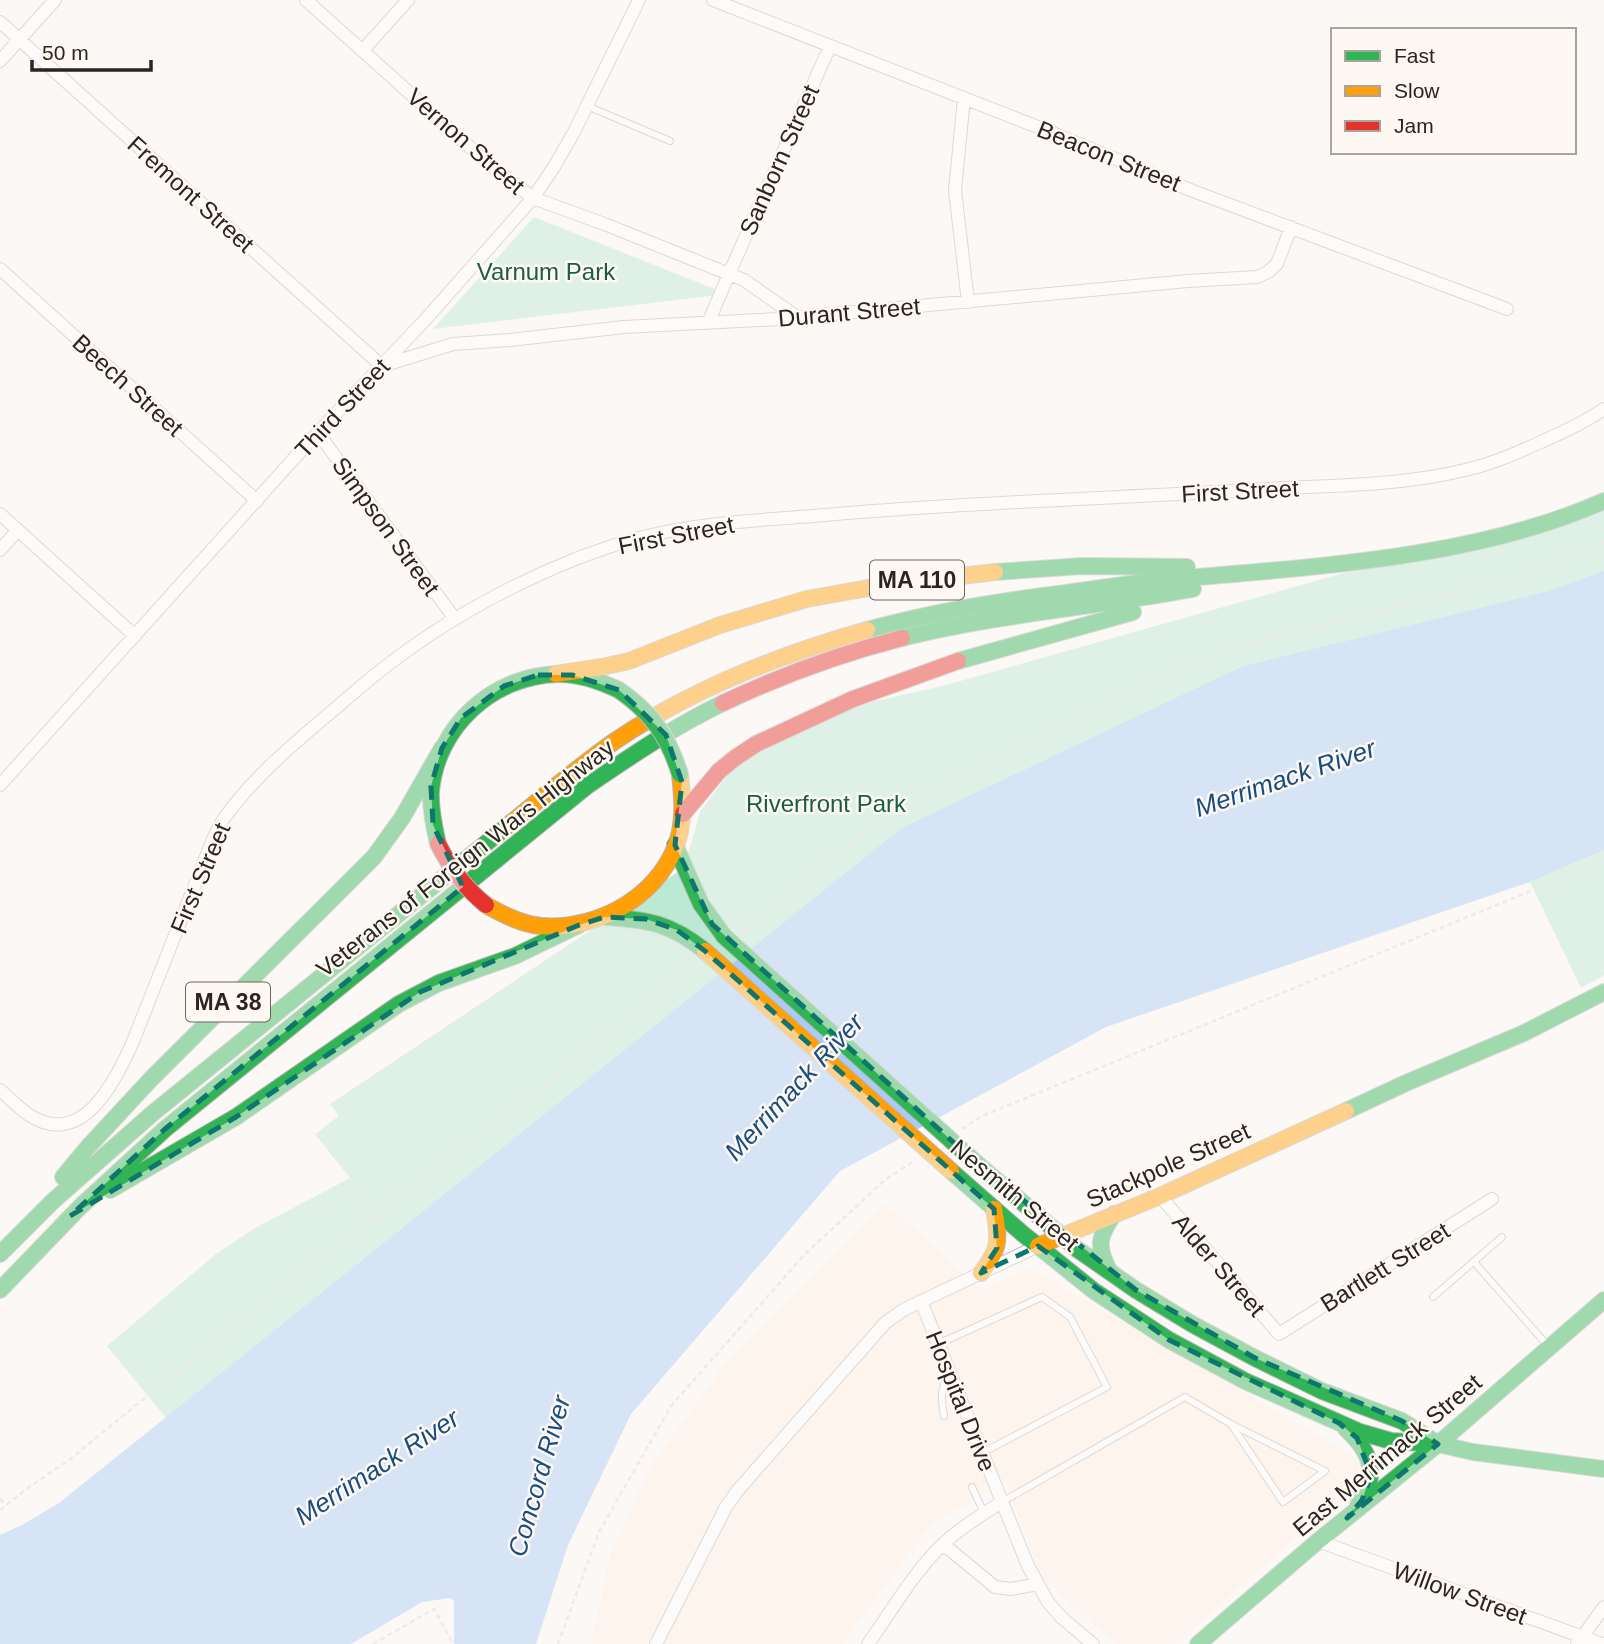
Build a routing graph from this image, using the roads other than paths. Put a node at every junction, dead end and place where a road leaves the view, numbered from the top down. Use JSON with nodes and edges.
{"nodes":[{"id":1,"x":55,"y":0,"type":"edge"},
{"id":2,"x":306,"y":0,"type":"edge"},
{"id":3,"x":408,"y":0,"type":"edge"},
{"id":4,"x":639,"y":0,"type":"edge"},
{"id":5,"x":713,"y":0,"type":"edge"},
{"id":6,"x":0,"y":22,"type":"edge"},
{"id":7,"x":20,"y":39,"type":"junction"},
{"id":8,"x":830,"y":46,"type":"junction"},
{"id":9,"x":363,"y":50,"type":"junction"},
{"id":10,"x":0,"y":61,"type":"edge"},
{"id":11,"x":964,"y":98,"type":"junction"},
{"id":12,"x":587,"y":106,"type":"junction"},
{"id":13,"x":670,"y":141,"type":"dead end"},
{"id":14,"x":533,"y":198,"type":"junction"},
{"id":15,"x":1291,"y":227,"type":"junction"},
{"id":16,"x":0,"y":269,"type":"edge"},
{"id":17,"x":729,"y":274,"type":"junction"},
{"id":18,"x":968,"y":302,"type":"junction"},
{"id":19,"x":1507,"y":309,"type":"dead end"},
{"id":20,"x":797,"y":317,"type":"junction"},
{"id":21,"x":708,"y":323,"type":"junction"},
{"id":22,"x":382,"y":366,"type":"junction"},
{"id":23,"x":1604,"y":409,"type":"edge"},
{"id":24,"x":318,"y":433,"type":"junction"},
{"id":25,"x":257,"y":500,"type":"junction"},
{"id":26,"x":1604,"y":501,"type":"edge"},
{"id":27,"x":0,"y":514,"type":"edge"},
{"id":28,"x":18,"y":530,"type":"junction"},
{"id":29,"x":0,"y":550,"type":"edge"},
{"id":30,"x":1291,"y":570,"type":"junction"},
{"id":31,"x":455,"y":619,"type":"junction"},
{"id":32,"x":135,"y":636,"type":"junction"},
{"id":33,"x":556,"y":674,"type":"junction"},
{"id":34,"x":442,"y":748,"type":"junction"},
{"id":35,"x":0,"y":785,"type":"edge"},
{"id":36,"x":683,"y":814,"type":"junction"},
{"id":37,"x":676,"y":845,"type":"junction"},
{"id":38,"x":605,"y":918,"type":"junction"},
{"id":39,"x":579,"y":925,"type":"junction"},
{"id":40,"x":1604,"y":992,"type":"edge"},
{"id":41,"x":0,"y":1090,"type":"edge"},
{"id":42,"x":1160,"y":1196,"type":"junction"},
{"id":43,"x":1492,"y":1199,"type":"dead end"},
{"id":44,"x":993,"y":1209,"type":"junction"},
{"id":45,"x":1115,"y":1214,"type":"junction"},
{"id":46,"x":70,"y":1216,"type":"junction"},
{"id":47,"x":1063,"y":1236,"type":"junction"},
{"id":48,"x":1502,"y":1237,"type":"dead end"},
{"id":49,"x":1038,"y":1246,"type":"junction"},
{"id":50,"x":2,"y":1252,"type":"edge"},
{"id":51,"x":1474,"y":1262,"type":"junction"},
{"id":52,"x":981,"y":1273,"type":"junction"},
{"id":53,"x":1111,"y":1273,"type":"junction"},
{"id":54,"x":0,"y":1290,"type":"edge"},
{"id":55,"x":1433,"y":1297,"type":"dead end"},
{"id":56,"x":1604,"y":1300,"type":"edge"},
{"id":57,"x":921,"y":1301,"type":"junction"},
{"id":58,"x":1279,"y":1334,"type":"joint"},
{"id":59,"x":938,"y":1344,"type":"junction"},
{"id":60,"x":1549,"y":1348,"type":"junction"},
{"id":61,"x":950,"y":1373,"type":"junction"},
{"id":62,"x":944,"y":1416,"type":"dead end"},
{"id":63,"x":1339,"y":1423,"type":"junction"},
{"id":64,"x":1231,"y":1424,"type":"junction"},
{"id":65,"x":1438,"y":1444,"type":"junction"},
{"id":66,"x":982,"y":1453,"type":"junction"},
{"id":67,"x":1604,"y":1469,"type":"edge"},
{"id":68,"x":972,"y":1486,"type":"dead end"},
{"id":69,"x":1002,"y":1502,"type":"junction"},
{"id":70,"x":985,"y":1513,"type":"junction"},
{"id":71,"x":1347,"y":1518,"type":"junction"},
{"id":72,"x":1318,"y":1541,"type":"junction"},
{"id":73,"x":943,"y":1544,"type":"junction"},
{"id":74,"x":1038,"y":1584,"type":"junction"},
{"id":75,"x":1604,"y":1607,"type":"edge"},
{"id":76,"x":1579,"y":1640,"type":"edge"},
{"id":77,"x":1200,"y":1643,"type":"edge"},
{"id":78,"x":656,"y":1644,"type":"edge"},
{"id":79,"x":867,"y":1644,"type":"edge"},
{"id":80,"x":1093,"y":1644,"type":"edge"},
{"id":81,"x":1602,"y":1644,"type":"edge"}],
"edges":[{"from":1,"to":7,"type":"street"},
{"from":2,"to":9,"type":"street","name":"Vernon Street"},
{"from":3,"to":9,"type":"street"},
{"from":4,"to":12,"type":"street","name":"Third Street"},
{"from":5,"to":8,"type":"street","name":"Beacon Street"},
{"from":6,"to":7,"type":"street","name":"Fremont Street"},
{"from":7,"to":10,"type":"street"},
{"from":7,"to":22,"type":"street","name":"Fremont Street"},
{"from":8,"to":11,"type":"street","name":"Beacon Street"},
{"from":8,"to":17,"type":"street","name":"Sanborn Street"},
{"from":9,"to":14,"type":"street","name":"Vernon Street"},
{"from":11,"to":15,"type":"street","name":"Beacon Street"},
{"from":11,"to":18,"type":"street"},
{"from":12,"to":13,"type":"lane"},
{"from":12,"to":14,"type":"street","name":"Third Street"},
{"from":14,"to":17,"type":"street","name":"Vernon Street"},
{"from":14,"to":22,"type":"street","name":"Third Street"},
{"from":15,"to":18,"type":"street","name":"Durant Street"},
{"from":15,"to":19,"type":"street","name":"Beacon Street"},
{"from":16,"to":25,"type":"street","name":"Beech Street"},
{"from":17,"to":20,"type":"street","name":"Vernon Street"},
{"from":17,"to":21,"type":"street"},
{"from":18,"to":20,"type":"street","name":"Durant Street"},
{"from":20,"to":21,"type":"street","name":"Durant Street"},
{"from":21,"to":22,"type":"street","name":"Durant Street"},
{"from":22,"to":24,"type":"street","name":"Third Street"},
{"from":23,"to":31,"type":"street","name":"First Street"},
{"from":24,"to":25,"type":"street","name":"Third Street"},
{"from":24,"to":31,"type":"street","name":"Simpson Street"},
{"from":25,"to":32,"type":"street","name":"Third Street"},
{"from":26,"to":30,"type":"main road","name":"Veterans of Foreign Wars Highway","number":"MA 110"},
{"from":27,"to":28,"type":"street"},
{"from":28,"to":29,"type":"street"},
{"from":28,"to":32,"type":"street"},
{"from":30,"to":33,"type":"main road","number":"MA 110"},
{"from":30,"to":36,"type":"main road","number":"MA 110"},
{"from":30,"to":46,"type":"main road","name":"Veterans of Foreign Wars Highway"},
{"from":30,"to":50,"type":"main road","name":"Veterans of Foreign Wars Highway"},
{"from":31,"to":41,"type":"street","name":"First Street"},
{"from":32,"to":35,"type":"street","name":"Third Street"},
{"from":33,"to":34,"type":"main road","number":"MA 110"},
{"from":33,"to":36,"type":"main road","bridge":true},
{"from":34,"to":39,"type":"main road","number":"MA 110","bridge":true},
{"from":34,"to":50,"type":"main road","number":"MA 38"},
{"from":36,"to":37,"type":"main road","number":"MA 110"},
{"from":37,"to":38,"type":"main road"},
{"from":37,"to":47,"type":"main road","name":"Nesmith Street","bridge":true},
{"from":38,"to":39,"type":"main road","number":"MA 110"},
{"from":38,"to":44,"type":"main road","name":"Nesmith Street","bridge":true},
{"from":39,"to":46,"type":"main road"},
{"from":40,"to":42,"type":"main road","name":"Stackpole Street"},
{"from":42,"to":45,"type":"main road","name":"Stackpole Street"},
{"from":42,"to":58,"type":"street","name":"Alder Street"},
{"from":43,"to":58,"type":"street","name":"Bartlett Street"},
{"from":44,"to":49,"type":"main road","name":"Nesmith Street"},
{"from":44,"to":52,"type":"main road"},
{"from":45,"to":47,"type":"main road","name":"Stackpole Street"},
{"from":45,"to":53,"type":"main road"},
{"from":46,"to":54,"type":"main road","name":"Veterans of Foreign Wars Highway"},
{"from":47,"to":49,"type":"main road","name":"Stackpole Street"},
{"from":47,"to":53,"type":"main road","name":"Nesmith Street"},
{"from":48,"to":51,"type":"lane"},
{"from":49,"to":52,"type":"street","name":"Stackpole Street"},
{"from":49,"to":63,"type":"main road","name":"Nesmith Street"},
{"from":51,"to":55,"type":"lane"},
{"from":51,"to":60,"type":"lane"},
{"from":52,"to":57,"type":"street","name":"Stackpole Street"},
{"from":53,"to":65,"type":"main road","name":"Nesmith Street"},
{"from":56,"to":60,"type":"main road","name":"East Merrimack Street"},
{"from":57,"to":59,"type":"street","name":"Hospital Drive"},
{"from":57,"to":78,"type":"street","name":"Stackpole Street"},
{"from":59,"to":61,"type":"street","name":"Hospital Drive"},
{"from":59,"to":66,"type":"lane"},
{"from":60,"to":65,"type":"main road","name":"East Merrimack Street"},
{"from":61,"to":62,"type":"lane"},
{"from":61,"to":66,"type":"street","name":"Hospital Drive"},
{"from":63,"to":65,"type":"main road","name":"Nesmith Street"},
{"from":63,"to":71,"type":"main road"},
{"from":64,"to":64,"type":"lane"},
{"from":64,"to":69,"type":"lane"},
{"from":65,"to":67,"type":"main road","name":"Nesmith Street"},
{"from":65,"to":71,"type":"main road","name":"East Merrimack Street"},
{"from":66,"to":69,"type":"street","name":"Hospital Drive"},
{"from":68,"to":70,"type":"lane"},
{"from":69,"to":70,"type":"street"},
{"from":69,"to":74,"type":"street","name":"Hospital Drive"},
{"from":70,"to":73,"type":"street"},
{"from":71,"to":72,"type":"main road","name":"East Merrimack Street"},
{"from":72,"to":76,"type":"street","name":"Willow Street"},
{"from":72,"to":77,"type":"main road","name":"East Merrimack Street"},
{"from":73,"to":74,"type":"street"},
{"from":73,"to":79,"type":"street"},
{"from":74,"to":80,"type":"street","name":"Hospital Drive"},
{"from":75,"to":76,"type":"street"},
{"from":76,"to":81,"type":"street","name":"Willow Street"}]}
